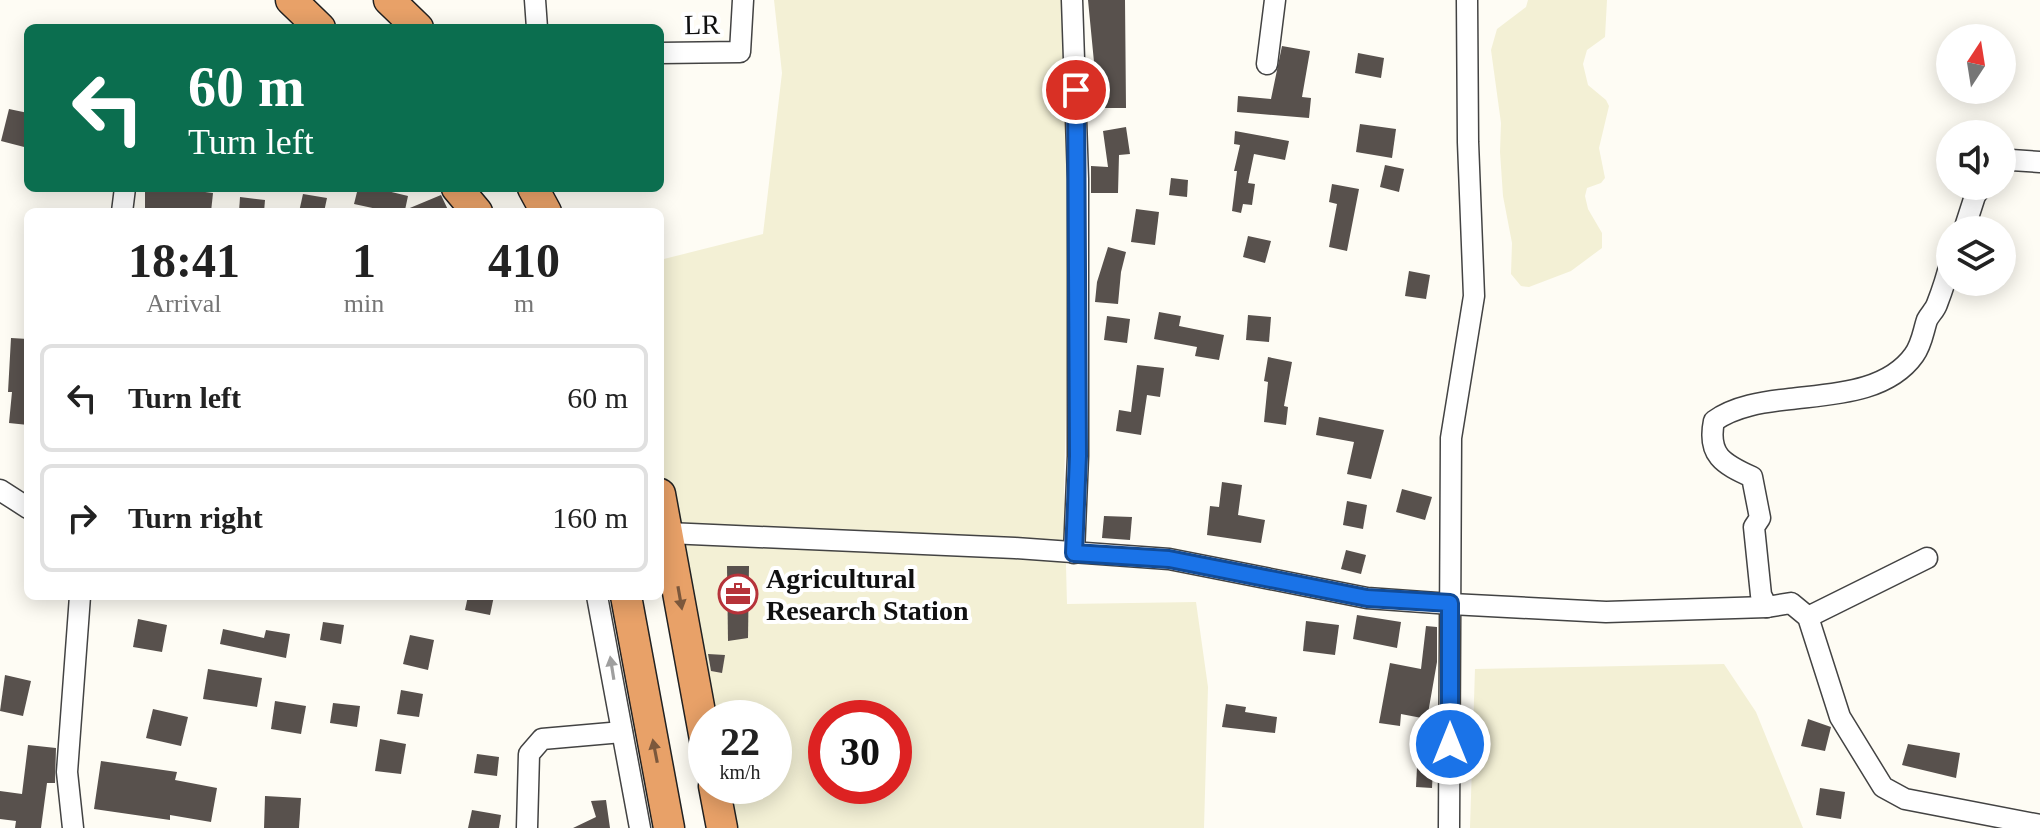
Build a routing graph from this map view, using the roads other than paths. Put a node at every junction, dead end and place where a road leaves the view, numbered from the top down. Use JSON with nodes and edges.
{"nodes":[{"id":1,"x":291,"y":0,"type":"edge"},
{"id":2,"x":389,"y":0,"type":"edge"},
{"id":3,"x":535,"y":0,"type":"edge"},
{"id":4,"x":743,"y":0,"type":"edge"},
{"id":5,"x":1072,"y":0,"type":"edge"},
{"id":6,"x":1275,"y":0,"type":"edge"},
{"id":7,"x":1467,"y":0,"type":"edge"},
{"id":8,"x":316,"y":24,"type":"edge"},
{"id":9,"x":414,"y":24,"type":"edge"},
{"id":10,"x":537,"y":24,"type":"edge"},
{"id":11,"x":664,"y":53,"type":"edge"},
{"id":12,"x":1267,"y":64,"type":"dead end"},
{"id":13,"x":2016,"y":160,"type":"edge"},
{"id":14,"x":2040,"y":162,"type":"edge"},
{"id":15,"x":460,"y":192,"type":"edge"},
{"id":16,"x":474,"y":208,"type":"edge"},
{"id":17,"x":1940,"y":296,"type":"edge"},
{"id":18,"x":0,"y":490,"type":"edge"},
{"id":19,"x":24,"y":505,"type":"edge"},
{"id":20,"x":664,"y":514,"type":"edge"},
{"id":21,"x":668,"y":533,"type":"junction"},
{"id":22,"x":1074,"y":553,"type":"junction"},
{"id":23,"x":1927,"y":558,"type":"dead end"},
{"id":24,"x":80,"y":600,"type":"edge"},
{"id":25,"x":598,"y":600,"type":"edge"},
{"id":26,"x":627,"y":600,"type":"edge"},
{"id":27,"x":1450,"y":603,"type":"junction"},
{"id":28,"x":1767,"y":607,"type":"junction"},
{"id":29,"x":1808,"y":617,"type":"junction"},
{"id":30,"x":698,"y":700,"type":"edge"},
{"id":31,"x":622,"y":732,"type":"junction"},
{"id":32,"x":717,"y":804,"type":"edge"},
{"id":33,"x":2040,"y":825,"type":"edge"},
{"id":34,"x":78,"y":827,"type":"edge"},
{"id":35,"x":527,"y":828,"type":"edge"},
{"id":36,"x":640,"y":828,"type":"edge"},
{"id":37,"x":669,"y":828,"type":"edge"},
{"id":38,"x":722,"y":828,"type":"edge"},
{"id":39,"x":1449,"y":828,"type":"edge"}],
"edges":[{"from":1,"to":8,"type":"highway"},
{"from":2,"to":9,"type":"highway"},
{"from":3,"to":10,"type":"street"},
{"from":4,"to":11,"type":"street","name":"LR"},
{"from":5,"to":22,"type":"street"},
{"from":6,"to":12,"type":"street"},
{"from":7,"to":27,"type":"street"},
{"from":13,"to":14,"type":"street"},
{"from":15,"to":16,"type":"highway"},
{"from":17,"to":28,"type":"street"},
{"from":18,"to":19,"type":"street"},
{"from":20,"to":21,"type":"highway"},
{"from":21,"to":22,"type":"street"},
{"from":21,"to":30,"type":"highway","one_way":true},
{"from":22,"to":27,"type":"street"},
{"from":23,"to":29,"type":"street"},
{"from":24,"to":34,"type":"street"},
{"from":31,"to":25,"type":"street","one_way":true},
{"from":37,"to":26,"type":"highway","one_way":true},
{"from":27,"to":28,"type":"street"},
{"from":27,"to":39,"type":"street"},
{"from":28,"to":29,"type":"street"},
{"from":29,"to":33,"type":"street"},
{"from":31,"to":35,"type":"street"},
{"from":31,"to":36,"type":"street"},
{"from":32,"to":38,"type":"highway"}]}
